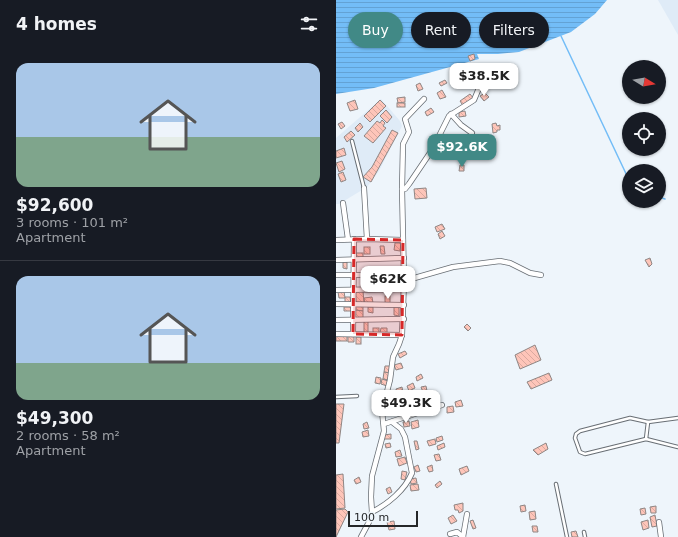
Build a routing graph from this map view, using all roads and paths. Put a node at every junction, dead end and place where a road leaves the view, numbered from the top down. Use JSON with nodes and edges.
{"nodes":[{"id":1,"x":479,"y":88,"type":"dead end"},
{"id":2,"x":424,"y":99,"type":"dead end"},
{"id":3,"x":451,"y":114,"type":"junction"},
{"id":4,"x":472,"y":133,"type":"dead end"},
{"id":5,"x":352,"y":141,"type":"dead end"},
{"id":6,"x":364,"y":188,"type":"joint"},
{"id":7,"x":402,"y":189,"type":"junction"},
{"id":8,"x":343,"y":203,"type":"dead end"},
{"id":9,"x":348,"y":239,"type":"junction"},
{"id":10,"x":354,"y":239,"type":"junction"},
{"id":11,"x":367,"y":239,"type":"junction"},
{"id":12,"x":336,"y":240,"type":"edge"},
{"id":13,"x":403,"y":240,"type":"junction"},
{"id":14,"x":404,"y":258,"type":"junction"},
{"id":15,"x":336,"y":260,"type":"edge"},
{"id":16,"x":354,"y":260,"type":"junction"},
{"id":17,"x":336,"y":275,"type":"edge"},
{"id":18,"x":355,"y":275,"type":"junction"},
{"id":19,"x":404,"y":275,"type":"junction"},
{"id":20,"x":541,"y":275,"type":"dead end"},
{"id":21,"x":404,"y":281,"type":"junction"},
{"id":22,"x":404,"y":289,"type":"junction"},
{"id":23,"x":336,"y":290,"type":"edge"},
{"id":24,"x":354,"y":290,"type":"junction"},
{"id":25,"x":336,"y":304,"type":"edge"},
{"id":26,"x":354,"y":304,"type":"junction"},
{"id":27,"x":404,"y":305,"type":"junction"},
{"id":28,"x":354,"y":319,"type":"junction"},
{"id":29,"x":404,"y":319,"type":"junction"},
{"id":30,"x":336,"y":320,"type":"edge"},
{"id":31,"x":336,"y":334,"type":"edge"},
{"id":32,"x":353,"y":334,"type":"junction"},
{"id":33,"x":402,"y":335,"type":"junction"},
{"id":34,"x":357,"y":396,"type":"dead end"},
{"id":35,"x":336,"y":397,"type":"edge"},
{"id":36,"x":442,"y":405,"type":"dead end"},
{"id":37,"x":678,"y":418,"type":"edge"},
{"id":38,"x":392,"y":422,"type":"junction"},
{"id":39,"x":648,"y":422,"type":"junction"},
{"id":40,"x":384,"y":424,"type":"junction"},
{"id":41,"x":646,"y":439,"type":"junction"},
{"id":42,"x":678,"y":448,"type":"edge"},
{"id":43,"x":556,"y":484,"type":"dead end"},
{"id":44,"x":372,"y":512,"type":"junction"},
{"id":45,"x":467,"y":514,"type":"dead end"},
{"id":46,"x":659,"y":522,"type":"dead end"},
{"id":47,"x":584,"y":532,"type":"dead end"},
{"id":48,"x":450,"y":534,"type":"dead end"},
{"id":49,"x":361,"y":537,"type":"edge"},
{"id":50,"x":463,"y":537,"type":"edge"},
{"id":51,"x":567,"y":537,"type":"edge"},
{"id":52,"x":585,"y":537,"type":"edge"},
{"id":53,"x":661,"y":537,"type":"edge"}],
"edges":[{"from":1,"to":3,"type":"street"},
{"from":2,"to":7,"type":"street"},
{"from":3,"to":4,"type":"street"},
{"from":3,"to":7,"type":"street"},
{"from":5,"to":6,"type":"lane"},
{"from":6,"to":11,"type":"street"},
{"from":7,"to":13,"type":"street"},
{"from":8,"to":9,"type":"street"},
{"from":9,"to":10,"type":"street"},
{"from":9,"to":12,"type":"street"},
{"from":10,"to":11,"type":"street"},
{"from":10,"to":16,"type":"street"},
{"from":11,"to":13,"type":"street"},
{"from":13,"to":14,"type":"street"},
{"from":14,"to":16,"type":"street"},
{"from":14,"to":19,"type":"street"},
{"from":15,"to":16,"type":"street"},
{"from":16,"to":18,"type":"street"},
{"from":17,"to":18,"type":"street"},
{"from":18,"to":19,"type":"street"},
{"from":18,"to":24,"type":"street"},
{"from":19,"to":21,"type":"street"},
{"from":20,"to":21,"type":"street"},
{"from":21,"to":22,"type":"street"},
{"from":22,"to":24,"type":"street"},
{"from":22,"to":27,"type":"street"},
{"from":23,"to":24,"type":"street"},
{"from":24,"to":26,"type":"street"},
{"from":25,"to":26,"type":"street"},
{"from":26,"to":27,"type":"street"},
{"from":26,"to":28,"type":"street"},
{"from":27,"to":29,"type":"street"},
{"from":28,"to":29,"type":"street"},
{"from":28,"to":30,"type":"street"},
{"from":28,"to":32,"type":"street"},
{"from":29,"to":33,"type":"street"},
{"from":31,"to":32,"type":"street"},
{"from":32,"to":33,"type":"street"},
{"from":33,"to":40,"type":"street"},
{"from":34,"to":35,"type":"lane"},
{"from":36,"to":38,"type":"street"},
{"from":37,"to":39,"type":"lane"},
{"from":38,"to":40,"type":"street"},
{"from":38,"to":44,"type":"street"},
{"from":39,"to":41,"type":"lane"},
{"from":39,"to":41,"type":"lane"},
{"from":40,"to":44,"type":"street"},
{"from":41,"to":42,"type":"lane"},
{"from":43,"to":51,"type":"lane"},
{"from":44,"to":49,"type":"street"},
{"from":45,"to":50,"type":"street"},
{"from":46,"to":53,"type":"street"},
{"from":47,"to":52,"type":"lane"},
{"from":48,"to":50,"type":"street"}]}
